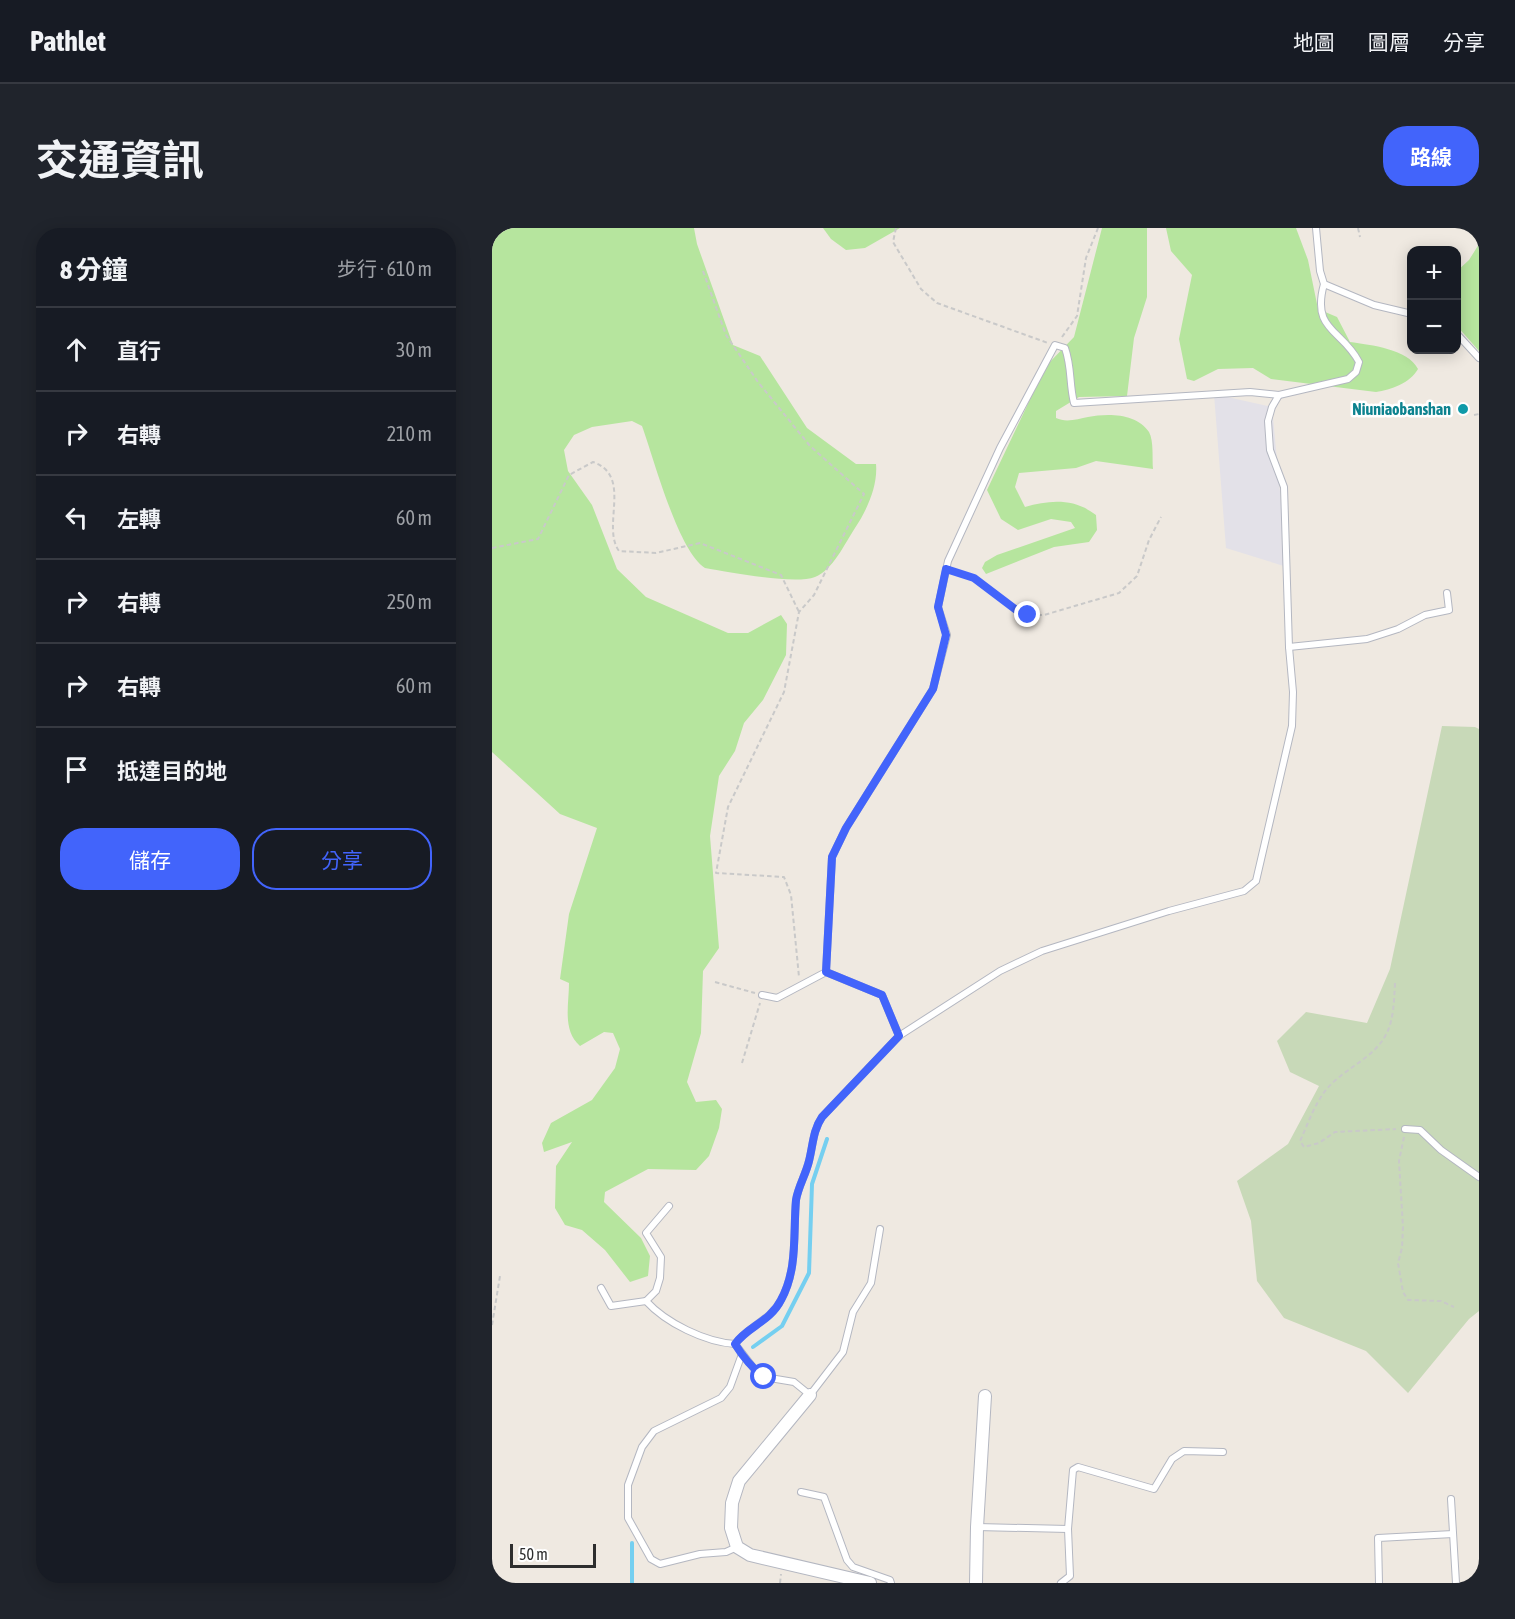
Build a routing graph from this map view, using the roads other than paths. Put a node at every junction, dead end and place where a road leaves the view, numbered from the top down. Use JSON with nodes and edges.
{"nodes":[{"id":1,"x":1316,"y":228,"type":"edge"},
{"id":2,"x":1324,"y":284,"type":"junction"},
{"id":3,"x":1407,"y":313,"type":"edge"},
{"id":4,"x":1461,"y":338,"type":"edge"},
{"id":5,"x":1479,"y":358,"type":"edge"},
{"id":6,"x":1279,"y":395,"type":"junction"},
{"id":7,"x":1447,"y":593,"type":"dead end"},
{"id":8,"x":1289,"y":647,"type":"junction"},
{"id":9,"x":826,"y":972,"type":"junction"},
{"id":10,"x":762,"y":995,"type":"road end"},
{"id":11,"x":899,"y":1036,"type":"junction"},
{"id":12,"x":1405,"y":1129,"type":"road end"},
{"id":13,"x":1479,"y":1177,"type":"edge"},
{"id":14,"x":669,"y":1206,"type":"dead end"},
{"id":15,"x":880,"y":1229,"type":"dead end"},
{"id":16,"x":601,"y":1288,"type":"dead end"},
{"id":17,"x":646,"y":1300,"type":"junction"},
{"id":18,"x":735,"y":1344,"type":"junction"},
{"id":19,"x":742,"y":1354,"type":"junction"},
{"id":20,"x":810,"y":1395,"type":"junction"},
{"id":21,"x":985,"y":1396,"type":"dead end"},
{"id":22,"x":1223,"y":1452,"type":"dead end"},
{"id":23,"x":801,"y":1492,"type":"dead end"},
{"id":24,"x":1451,"y":1499,"type":"dead end"},
{"id":25,"x":977,"y":1527,"type":"junction"},
{"id":26,"x":1068,"y":1528,"type":"junction"},
{"id":27,"x":1453,"y":1533,"type":"junction"},
{"id":28,"x":736,"y":1547,"type":"junction"},
{"id":29,"x":870,"y":1583,"type":"edge"},
{"id":30,"x":891,"y":1583,"type":"edge"},
{"id":31,"x":976,"y":1583,"type":"edge"},
{"id":32,"x":1061,"y":1583,"type":"edge"},
{"id":33,"x":1379,"y":1583,"type":"edge"},
{"id":34,"x":1456,"y":1583,"type":"edge"}],
"edges":[{"from":1,"to":2,"type":"lane"},
{"from":2,"to":3,"type":"lane"},
{"from":2,"to":6,"type":"lane"},
{"from":4,"to":5,"type":"lane"},
{"from":6,"to":8,"type":"lane"},
{"from":6,"to":9,"type":"lane"},
{"from":7,"to":8,"type":"lane"},
{"from":8,"to":11,"type":"lane"},
{"from":9,"to":10,"type":"lane"},
{"from":9,"to":11,"type":"lane"},
{"from":11,"to":18,"type":"lane"},
{"from":12,"to":13,"type":"lane"},
{"from":14,"to":17,"type":"lane"},
{"from":15,"to":20,"type":"lane"},
{"from":16,"to":17,"type":"lane"},
{"from":17,"to":18,"type":"lane"},
{"from":18,"to":19,"type":"lane"},
{"from":19,"to":20,"type":"lane"},
{"from":19,"to":28,"type":"lane"},
{"from":20,"to":28,"type":"street"},
{"from":21,"to":25,"type":"street"},
{"from":22,"to":26,"type":"lane"},
{"from":23,"to":30,"type":"lane"},
{"from":24,"to":27,"type":"lane"},
{"from":25,"to":26,"type":"lane"},
{"from":25,"to":31,"type":"street"},
{"from":26,"to":32,"type":"lane"},
{"from":27,"to":33,"type":"lane"},
{"from":27,"to":34,"type":"lane"},
{"from":28,"to":29,"type":"street"}]}
